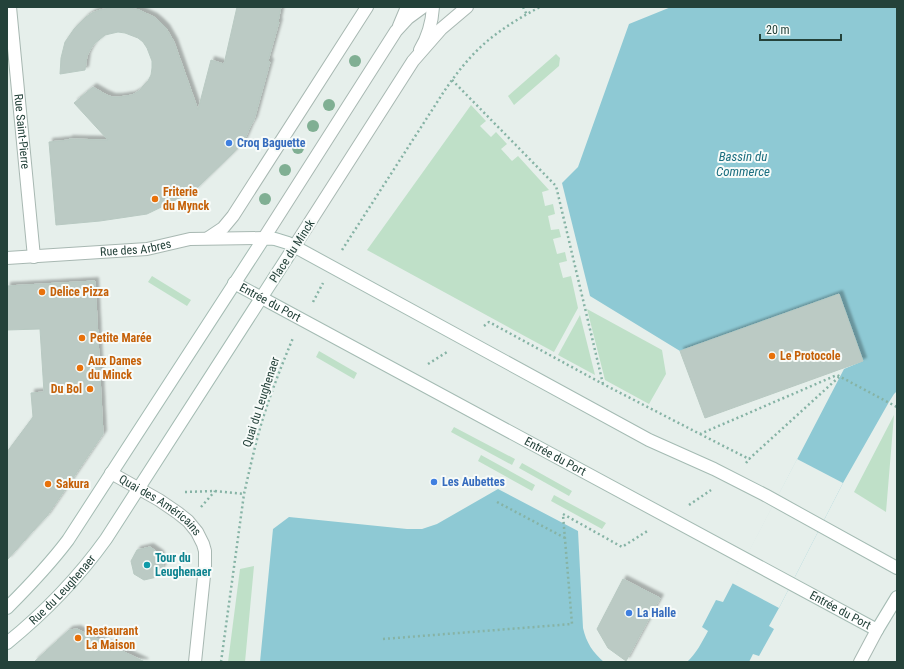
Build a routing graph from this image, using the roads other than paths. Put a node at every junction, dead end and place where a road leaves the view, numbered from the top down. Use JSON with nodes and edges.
{"nodes":[{"id":1,"x":10,"y":7,"type":"edge"},
{"id":2,"x":367,"y":7,"type":"edge"},
{"id":3,"x":407,"y":7,"type":"edge"},
{"id":4,"x":423,"y":7,"type":"edge"},
{"id":5,"x":433,"y":7,"type":"edge"},
{"id":6,"x":467,"y":7,"type":"edge"},
{"id":7,"x":396,"y":30,"type":"junction"},
{"id":8,"x":413,"y":61,"type":"junction"},
{"id":9,"x":208,"y":238,"type":"junction"},
{"id":10,"x":264,"y":238,"type":"junction"},
{"id":11,"x":294,"y":247,"type":"junction"},
{"id":12,"x":34,"y":257,"type":"junction"},
{"id":13,"x":7,"y":258,"type":"edge"},
{"id":14,"x":234,"y":283,"type":"junction"},
{"id":15,"x":262,"y":297,"type":"junction"},
{"id":16,"x":111,"y":473,"type":"junction"},
{"id":17,"x":139,"y":489,"type":"junction"},
{"id":18,"x":112,"y":530,"type":"joint"},
{"id":19,"x":897,"y":568,"type":"edge"},
{"id":20,"x":895,"y":604,"type":"edge"},
{"id":21,"x":7,"y":608,"type":"edge"},
{"id":22,"x":877,"y":630,"type":"junction"},
{"id":23,"x":7,"y":644,"type":"edge"},
{"id":24,"x":195,"y":662,"type":"edge"},
{"id":25,"x":860,"y":662,"type":"edge"}],
"edges":[{"from":1,"to":12,"type":"main road","name":"Rue Saint-Pierre"},
{"from":2,"to":9,"type":"main road"},
{"from":3,"to":7,"type":"main road"},
{"from":4,"to":7,"type":"main road"},
{"from":5,"to":8,"type":"main road","name":"Place du Minck"},
{"from":6,"to":8,"type":"main road"},
{"from":7,"to":10,"type":"main road"},
{"from":8,"to":11,"type":"main road","name":"Place du Minck"},
{"from":9,"to":10,"type":"main road","name":"Rue des Arbres"},
{"from":9,"to":12,"type":"main road","name":"Rue des Arbres"},
{"from":10,"to":11,"type":"main road","name":"Rue des Arbres"},
{"from":10,"to":14,"type":"main road"},
{"from":11,"to":15,"type":"main road","name":"Place du Minck"},
{"from":11,"to":19,"type":"main road"},
{"from":12,"to":13,"type":"main road","name":"Rue des Arbres"},
{"from":14,"to":15,"type":"main road","name":"Entrée du Port"},
{"from":14,"to":16,"type":"main road"},
{"from":15,"to":17,"type":"main road","name":"Place du Minck"},
{"from":15,"to":22,"type":"main road","name":"Entrée du Port"},
{"from":16,"to":17,"type":"main road","name":"Quai des Américains"},
{"from":16,"to":21,"type":"main road"},
{"from":17,"to":18,"type":"main road","name":"Place du Minck"},
{"from":17,"to":24,"type":"main road","name":"Quai des Américains"},
{"from":18,"to":23,"type":"main road","name":"Rue du Leughenaer"},
{"from":20,"to":22,"type":"main road"},
{"from":22,"to":25,"type":"main road"}]}
